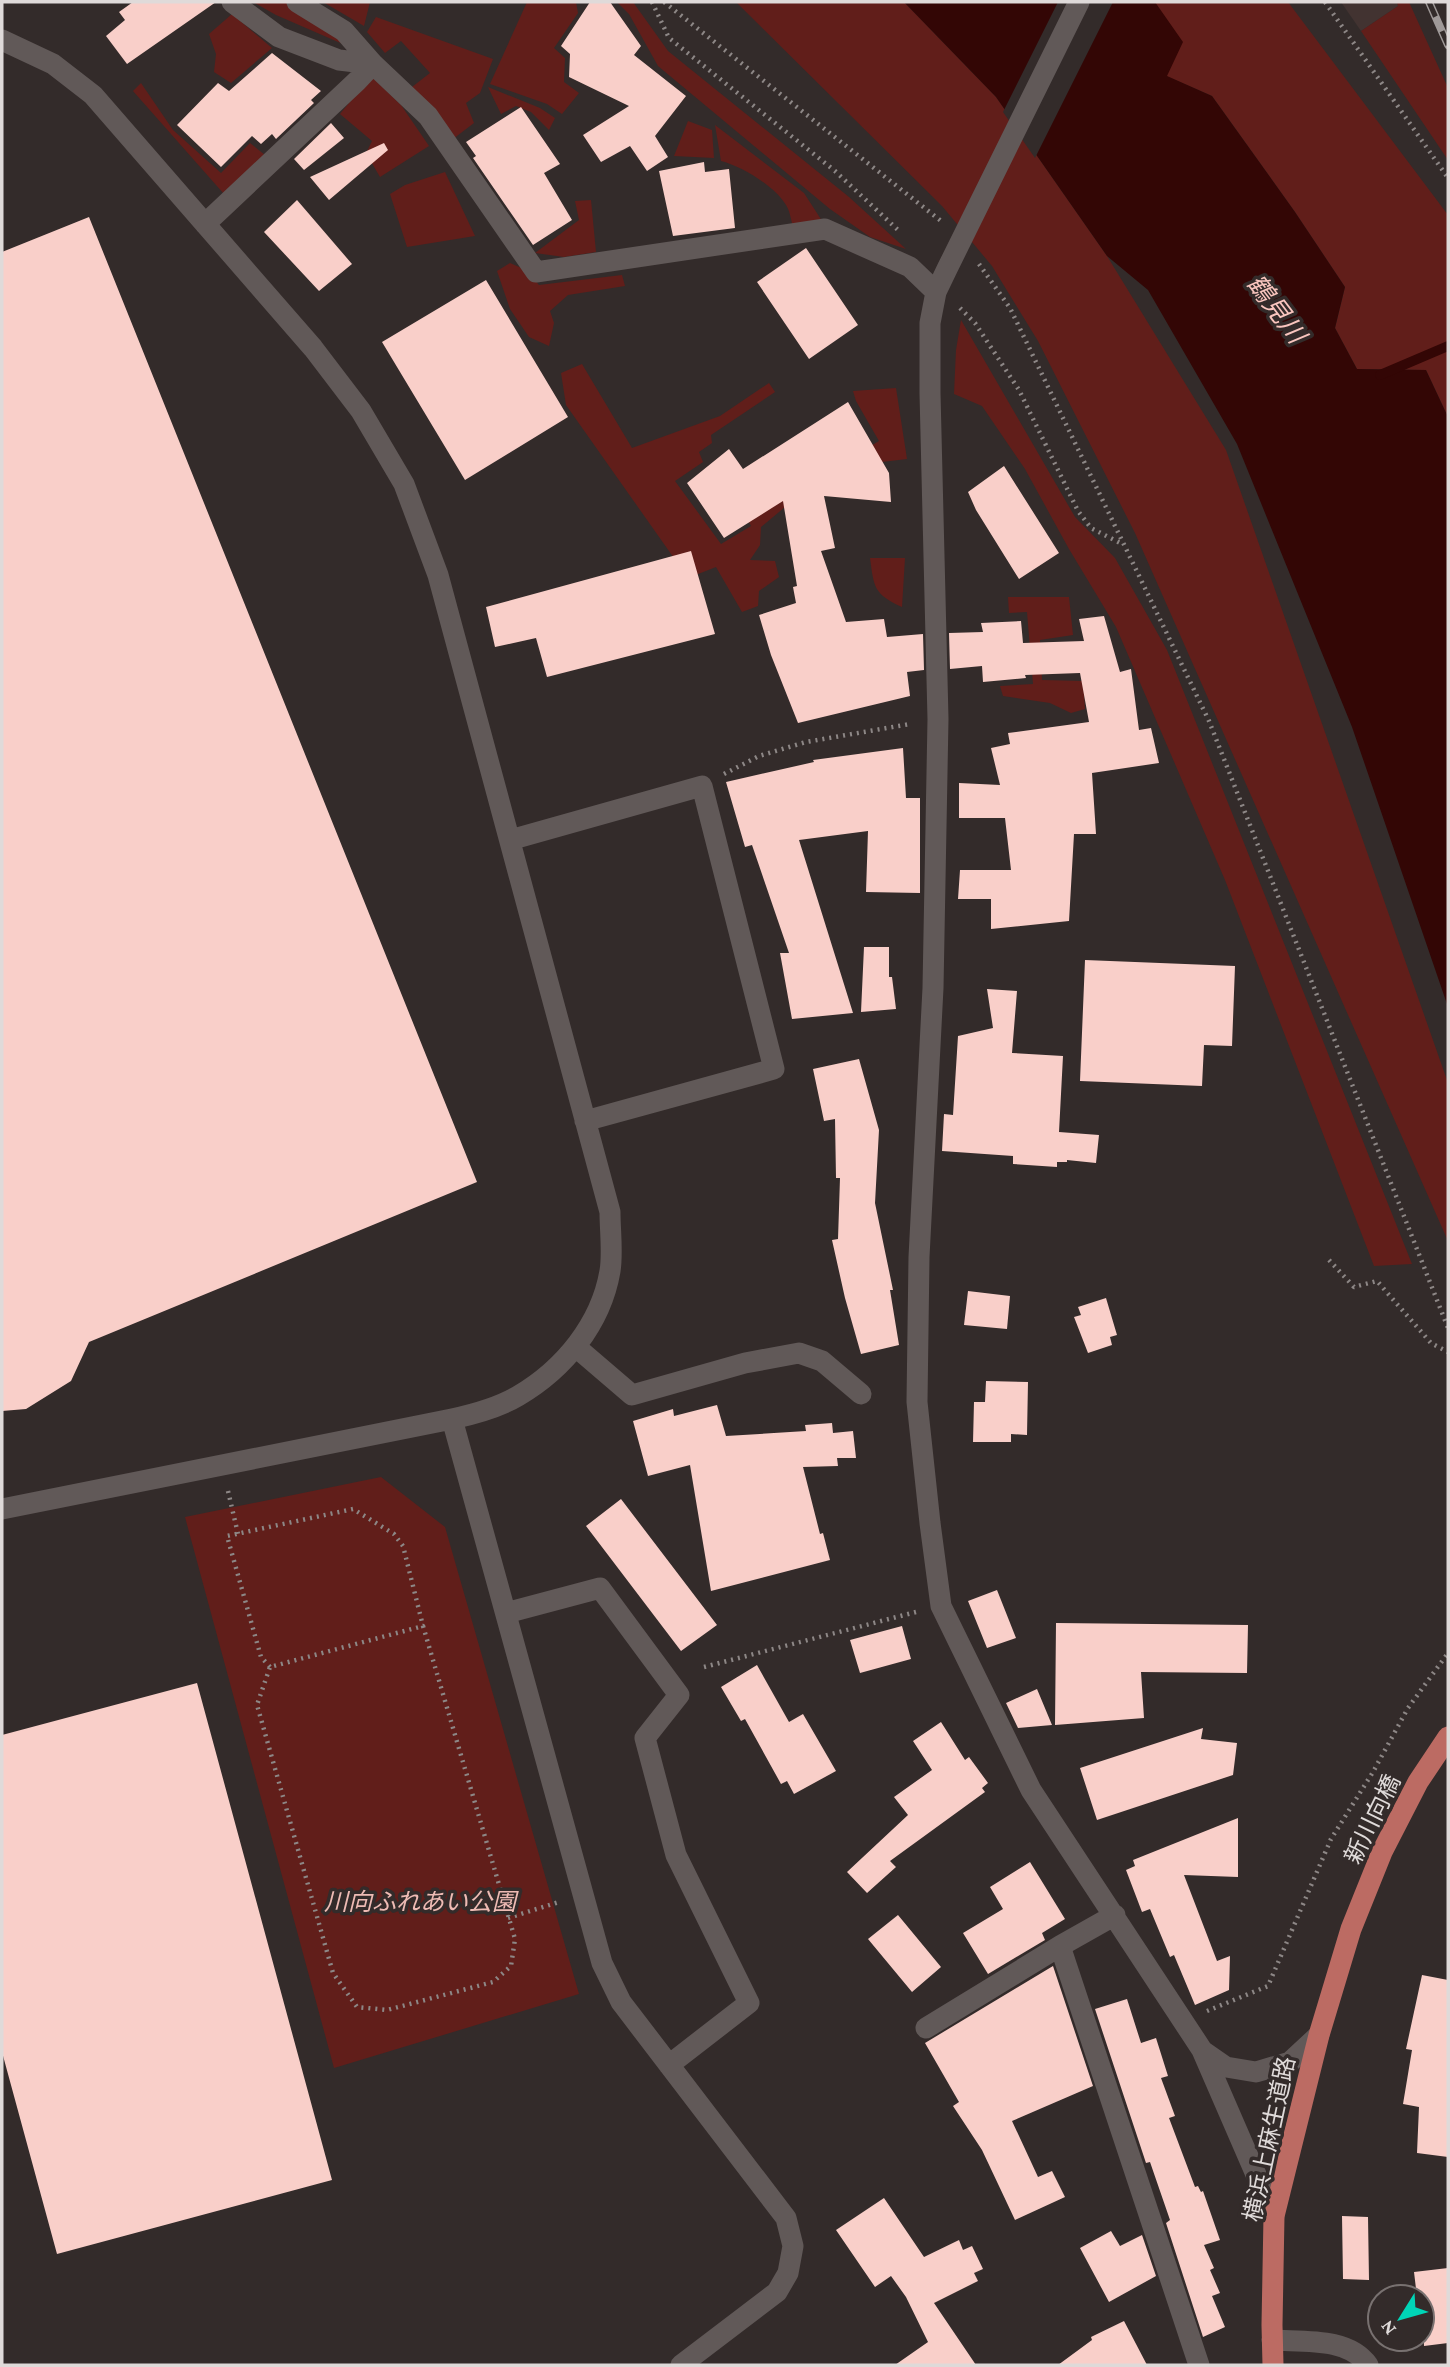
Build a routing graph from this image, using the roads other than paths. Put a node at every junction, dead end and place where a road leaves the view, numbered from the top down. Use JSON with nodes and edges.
{"nodes":[{"id":1,"x":232,"y":2,"type":"edge"},
{"id":2,"x":297,"y":2,"type":"edge"},
{"id":3,"x":1079,"y":2,"type":"edge"},
{"id":4,"x":2,"y":40,"type":"edge"},
{"id":5,"x":373,"y":64,"type":"junction"},
{"id":6,"x":205,"y":224,"type":"junction"},
{"id":7,"x":936,"y":292,"type":"junction"},
{"id":8,"x":510,"y":840,"type":"junction"},
{"id":9,"x":585,"y":1121,"type":"junction"},
{"id":10,"x":576,"y":1347,"type":"junction"},
{"id":11,"x":861,"y":1394,"type":"dead end"},
{"id":12,"x":452,"y":1419,"type":"junction"},
{"id":13,"x":2,"y":1509,"type":"edge"},
{"id":14,"x":506,"y":1613,"type":"junction"},
{"id":15,"x":1448,"y":1737,"type":"edge"},
{"id":16,"x":1115,"y":1915,"type":"junction"},
{"id":17,"x":1351,"y":1929,"type":"joint"},
{"id":18,"x":1060,"y":1946,"type":"junction"},
{"id":19,"x":926,"y":2028,"type":"dead end"},
{"id":20,"x":1319,"y":2035,"type":"junction"},
{"id":21,"x":1202,"y":2050,"type":"junction"},
{"id":22,"x":669,"y":2065,"type":"junction"},
{"id":23,"x":1274,"y":2216,"type":"junction"},
{"id":24,"x":1272,"y":2340,"type":"junction"},
{"id":25,"x":681,"y":2365,"type":"edge"},
{"id":26,"x":1199,"y":2365,"type":"edge"},
{"id":27,"x":1273,"y":2365,"type":"edge"},
{"id":28,"x":1368,"y":2365,"type":"edge"}],
"edges":[{"from":1,"to":5,"type":"street"},
{"from":2,"to":5,"type":"street"},
{"from":3,"to":7,"type":"street"},
{"from":4,"to":6,"type":"street"},
{"from":5,"to":6,"type":"street"},
{"from":5,"to":7,"type":"street"},
{"from":6,"to":8,"type":"street"},
{"from":7,"to":16,"type":"street"},
{"from":8,"to":9,"type":"street"},
{"from":8,"to":9,"type":"street"},
{"from":9,"to":10,"type":"street"},
{"from":10,"to":11,"type":"street"},
{"from":10,"to":12,"type":"street"},
{"from":12,"to":13,"type":"street"},
{"from":12,"to":14,"type":"street"},
{"from":14,"to":22,"type":"street"},
{"from":14,"to":22,"type":"street"},
{"from":15,"to":17,"type":"main road","name":"新川向橋"},
{"from":16,"to":18,"type":"street"},
{"from":16,"to":21,"type":"street"},
{"from":17,"to":20,"type":"main road","name":"横浜上麻生道路"},
{"from":18,"to":19,"type":"street"},
{"from":18,"to":26,"type":"street"},
{"from":20,"to":21,"type":"street"},
{"from":20,"to":23,"type":"main road","name":"横浜上麻生道路"},
{"from":21,"to":23,"type":"street"},
{"from":22,"to":25,"type":"street"},
{"from":23,"to":24,"type":"main road","name":"横浜上麻生道路"},
{"from":24,"to":27,"type":"main road","name":"横浜上麻生道路"},
{"from":24,"to":28,"type":"street"}]}
